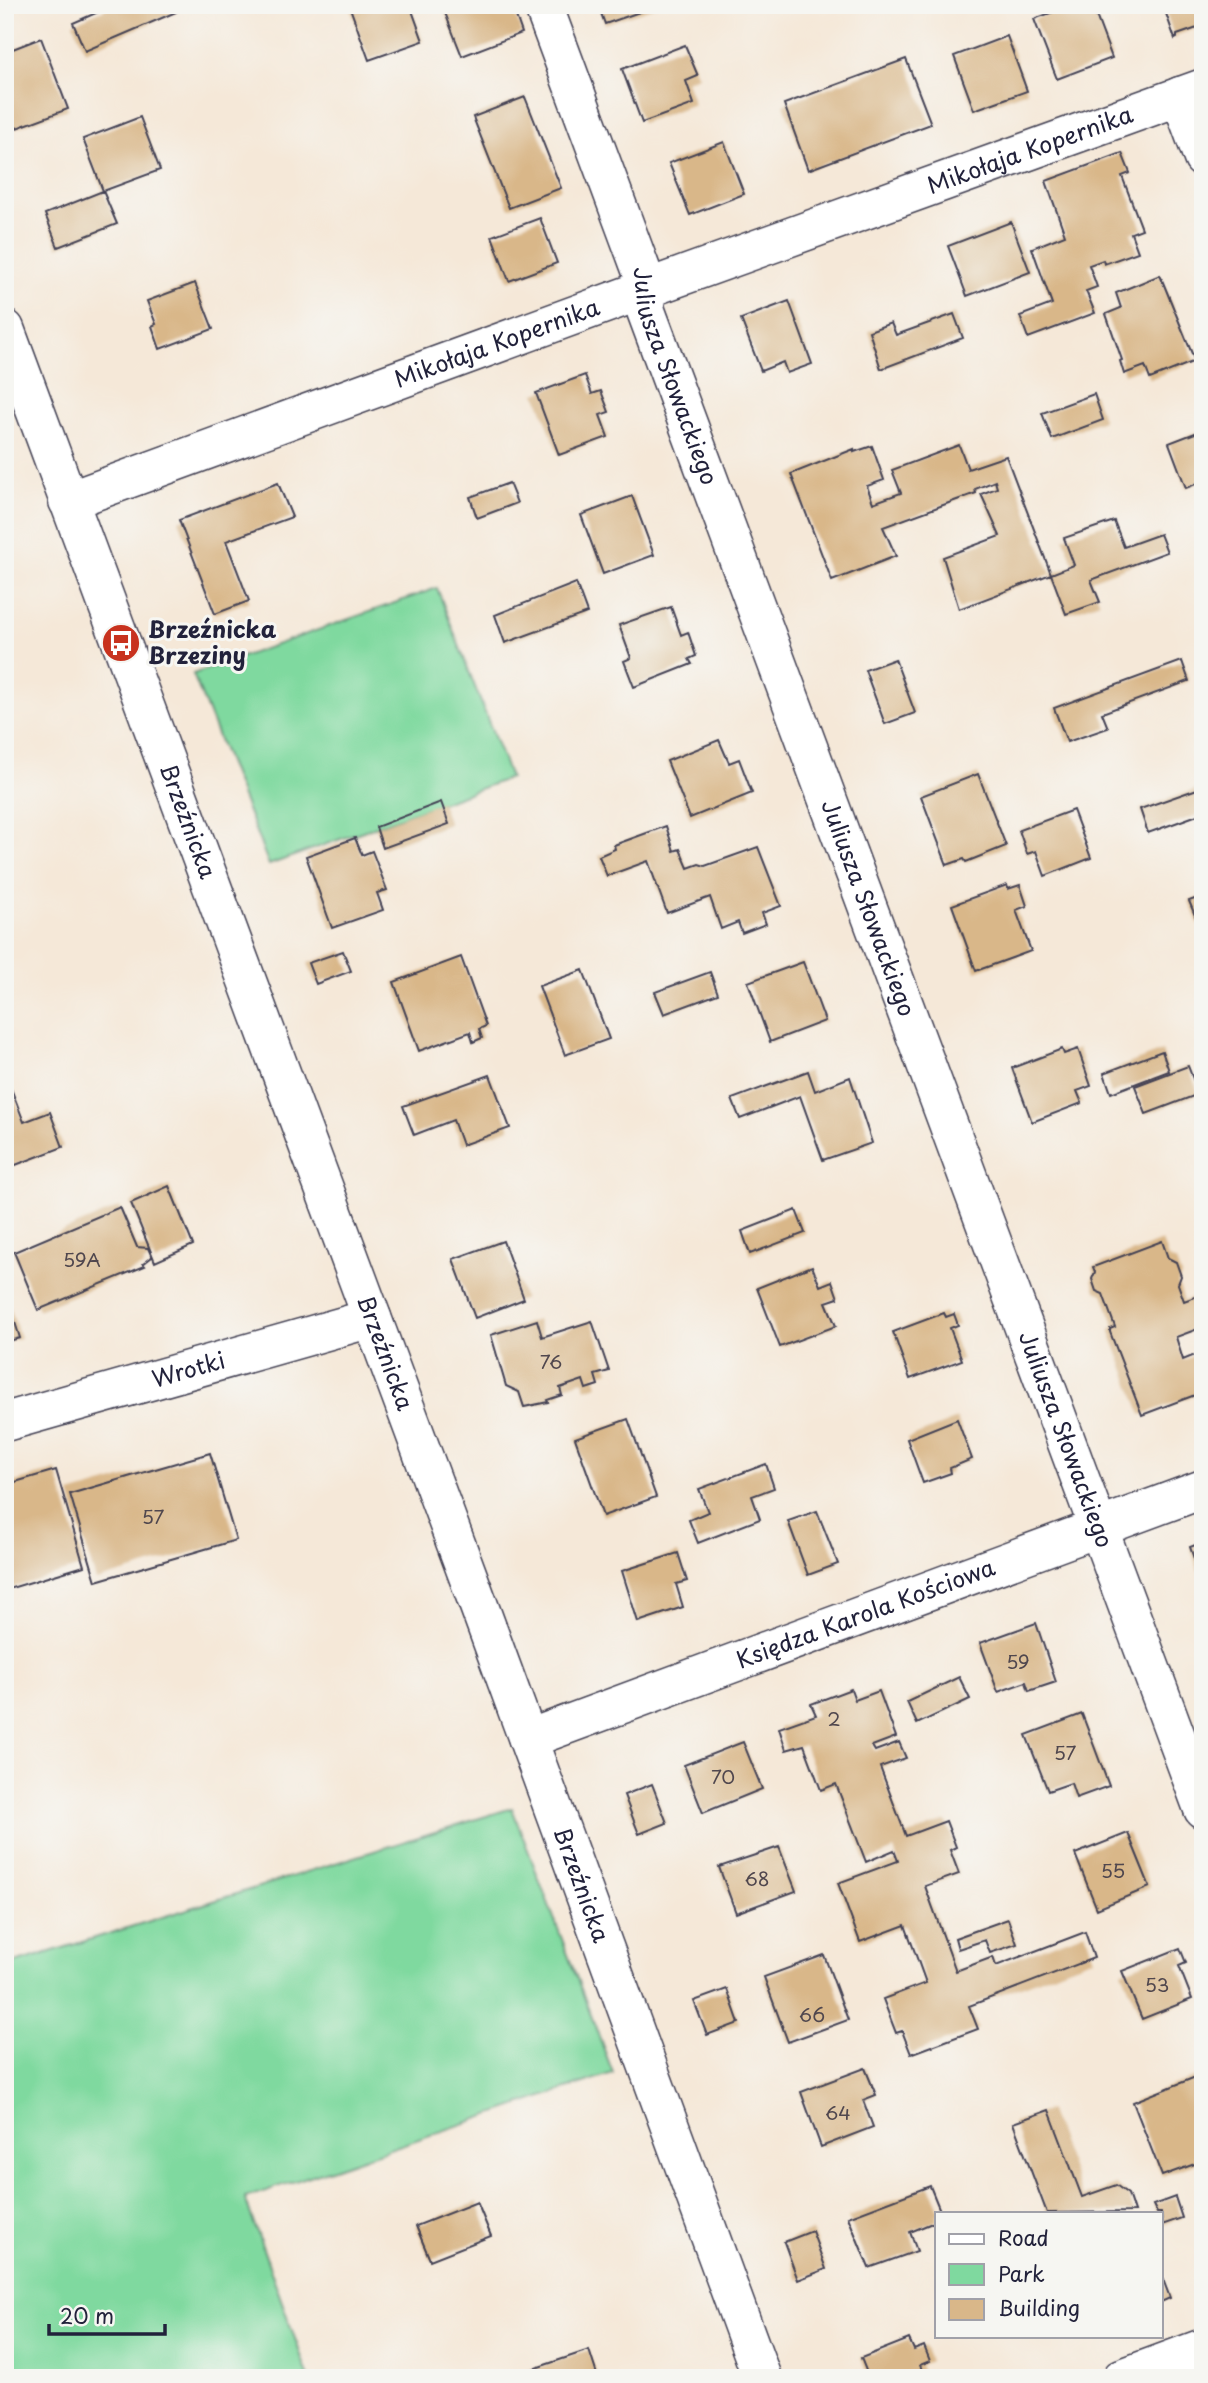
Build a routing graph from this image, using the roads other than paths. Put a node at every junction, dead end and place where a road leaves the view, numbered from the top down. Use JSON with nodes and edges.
{"nodes":[{"id":1,"x":543,"y":5,"type":"edge"},
{"id":2,"x":1191,"y":92,"type":"edge"},
{"id":3,"x":1203,"y":158,"type":"edge"},
{"id":4,"x":643,"y":290,"type":"junction"},
{"id":5,"x":5,"y":329,"type":"edge"},
{"id":6,"x":68,"y":501,"type":"junction"},
{"id":7,"x":372,"y":1318,"type":"junction"},
{"id":8,"x":5,"y":1422,"type":"edge"},
{"id":9,"x":1203,"y":1489,"type":"edge"},
{"id":10,"x":1099,"y":1528,"type":"junction"},
{"id":11,"x":528,"y":1739,"type":"junction"},
{"id":12,"x":1203,"y":1809,"type":"edge"},
{"id":13,"x":1203,"y":2347,"type":"edge"},
{"id":14,"x":762,"y":2378,"type":"edge"},
{"id":15,"x":1122,"y":2378,"type":"edge"}],
"edges":[{"from":1,"to":4,"type":"street","name":"Juliusza Słowackiego"},
{"from":2,"to":3,"type":"street"},
{"from":2,"to":4,"type":"street","name":"Mikołaja Kopernika"},
{"from":4,"to":6,"type":"street","name":"Mikołaja Kopernika"},
{"from":4,"to":10,"type":"street","name":"Juliusza Słowackiego"},
{"from":5,"to":6,"type":"street","name":"Brzeźnicka"},
{"from":6,"to":7,"type":"street","name":"Brzeźnicka"},
{"from":7,"to":8,"type":"street","name":"Wrotki"},
{"from":7,"to":11,"type":"street","name":"Brzeźnicka"},
{"from":9,"to":10,"type":"street","name":"Księdza Karola Kościowa"},
{"from":10,"to":11,"type":"street","name":"Księdza Karola Kościowa"},
{"from":10,"to":12,"type":"street","name":"Juliusza Słowackiego"},
{"from":11,"to":14,"type":"street","name":"Brzeźnicka"},
{"from":13,"to":15,"type":"street"}]}
